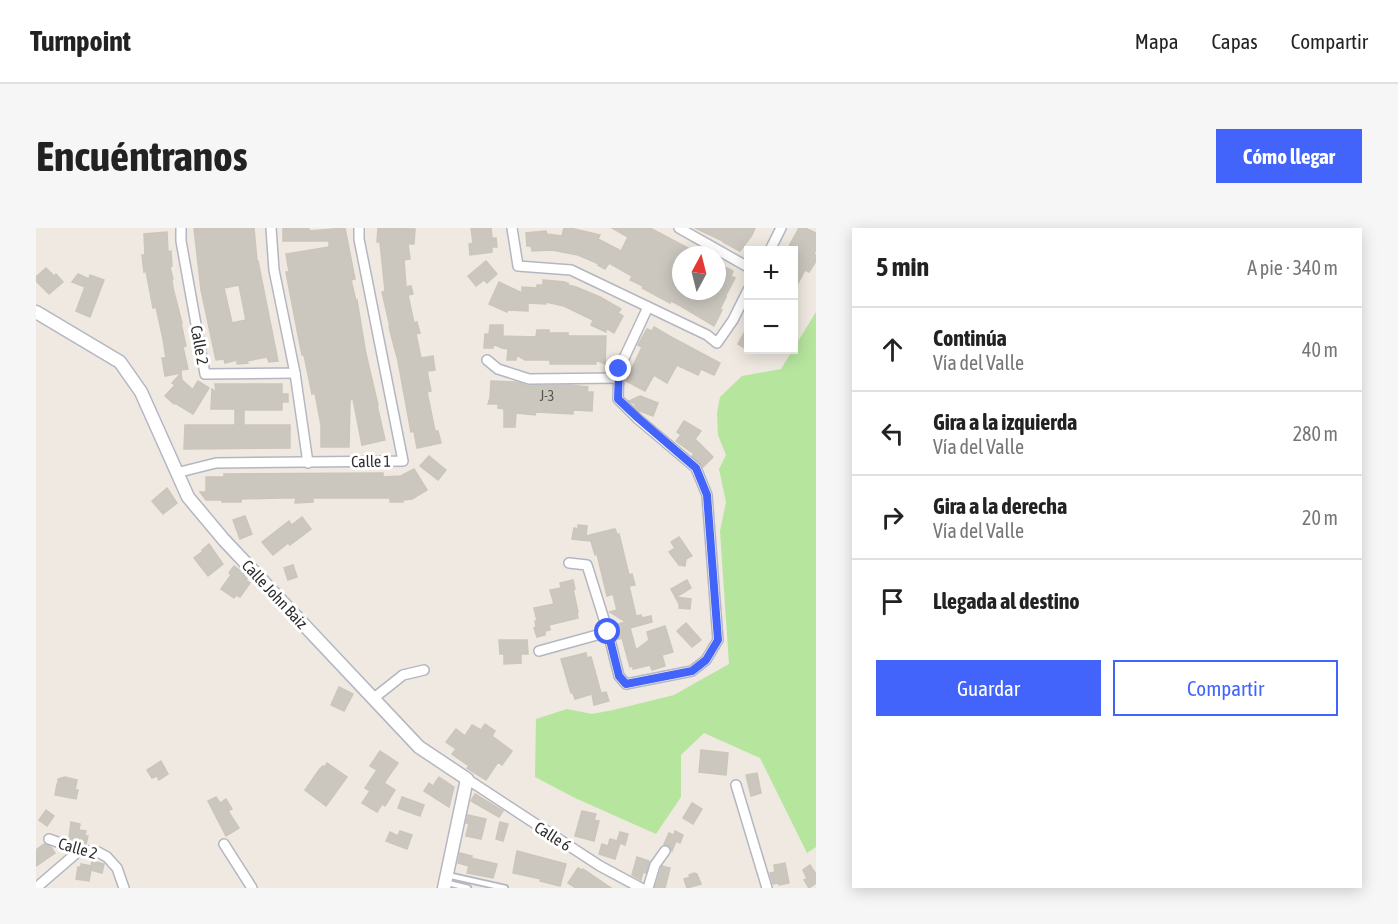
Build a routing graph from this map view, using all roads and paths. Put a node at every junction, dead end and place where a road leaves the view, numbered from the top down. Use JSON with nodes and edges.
{"nodes":[{"id":1,"x":181,"y":228,"type":"edge"},
{"id":2,"x":271,"y":228,"type":"edge"},
{"id":3,"x":359,"y":228,"type":"edge"},
{"id":4,"x":512,"y":228,"type":"edge"},
{"id":5,"x":679,"y":228,"type":"edge"},
{"id":6,"x":781,"y":228,"type":"edge"},
{"id":7,"x":692,"y":231,"type":"edge"},
{"id":8,"x":772,"y":246,"type":"edge"},
{"id":9,"x":744,"y":264,"type":"edge"},
{"id":10,"x":744,"y":298,"type":"edge"},
{"id":11,"x":648,"y":307,"type":"junction"},
{"id":12,"x":36,"y":312,"type":"edge"},
{"id":13,"x":487,"y":360,"type":"dead end"},
{"id":14,"x":295,"y":373,"type":"junction"},
{"id":15,"x":619,"y":378,"type":"junction"},
{"id":16,"x":308,"y":463,"type":"junction"},
{"id":17,"x":176,"y":473,"type":"junction"},
{"id":18,"x":569,"y":563,"type":"dead end"},
{"id":19,"x":608,"y":632,"type":"junction"},
{"id":20,"x":539,"y":651,"type":"dead end"},
{"id":21,"x":424,"y":670,"type":"dead end"},
{"id":22,"x":374,"y":699,"type":"junction"},
{"id":23,"x":467,"y":779,"type":"junction"},
{"id":24,"x":736,"y":785,"type":"dead end"},
{"id":25,"x":49,"y":839,"type":"dead end"},
{"id":26,"x":224,"y":844,"type":"dead end"},
{"id":27,"x":80,"y":850,"type":"junction"},
{"id":28,"x":665,"y":851,"type":"dead end"},
{"id":29,"x":446,"y":882,"type":"edge"},
{"id":30,"x":36,"y":888,"type":"edge"},
{"id":31,"x":124,"y":888,"type":"edge"},
{"id":32,"x":252,"y":888,"type":"edge"},
{"id":33,"x":468,"y":888,"type":"edge"},
{"id":34,"x":505,"y":888,"type":"edge"},
{"id":35,"x":641,"y":888,"type":"edge"},
{"id":36,"x":648,"y":888,"type":"edge"},
{"id":37,"x":767,"y":888,"type":"edge"}],
"edges":[{"from":1,"to":14,"type":"street","name":"Calle 2"},
{"from":2,"to":14,"type":"street"},
{"from":3,"to":16,"type":"street","name":"Calle 1"},
{"from":4,"to":11,"type":"street"},
{"from":5,"to":7,"type":"street"},
{"from":6,"to":8,"type":"street"},
{"from":7,"to":9,"type":"street"},
{"from":10,"to":11,"type":"street"},
{"from":11,"to":15,"type":"street"},
{"from":12,"to":17,"type":"street","name":"Calle John Baiz"},
{"from":13,"to":15,"type":"street"},
{"from":14,"to":16,"type":"street"},
{"from":15,"to":19,"type":"street"},
{"from":16,"to":17,"type":"street","name":"Calle 1"},
{"from":17,"to":22,"type":"street","name":"Calle John Baiz"},
{"from":18,"to":19,"type":"street"},
{"from":19,"to":20,"type":"street"},
{"from":21,"to":22,"type":"street"},
{"from":22,"to":23,"type":"street","name":"Calle John Baiz"},
{"from":23,"to":29,"type":"street"},
{"from":23,"to":35,"type":"street","name":"Calle 6"},
{"from":24,"to":37,"type":"street"},
{"from":25,"to":27,"type":"street","name":"Calle 2"},
{"from":26,"to":32,"type":"street"},
{"from":27,"to":30,"type":"street"},
{"from":27,"to":31,"type":"street","name":"Calle 2"},
{"from":28,"to":36,"type":"street"},
{"from":29,"to":33,"type":"lane"},
{"from":29,"to":34,"type":"lane"}]}
